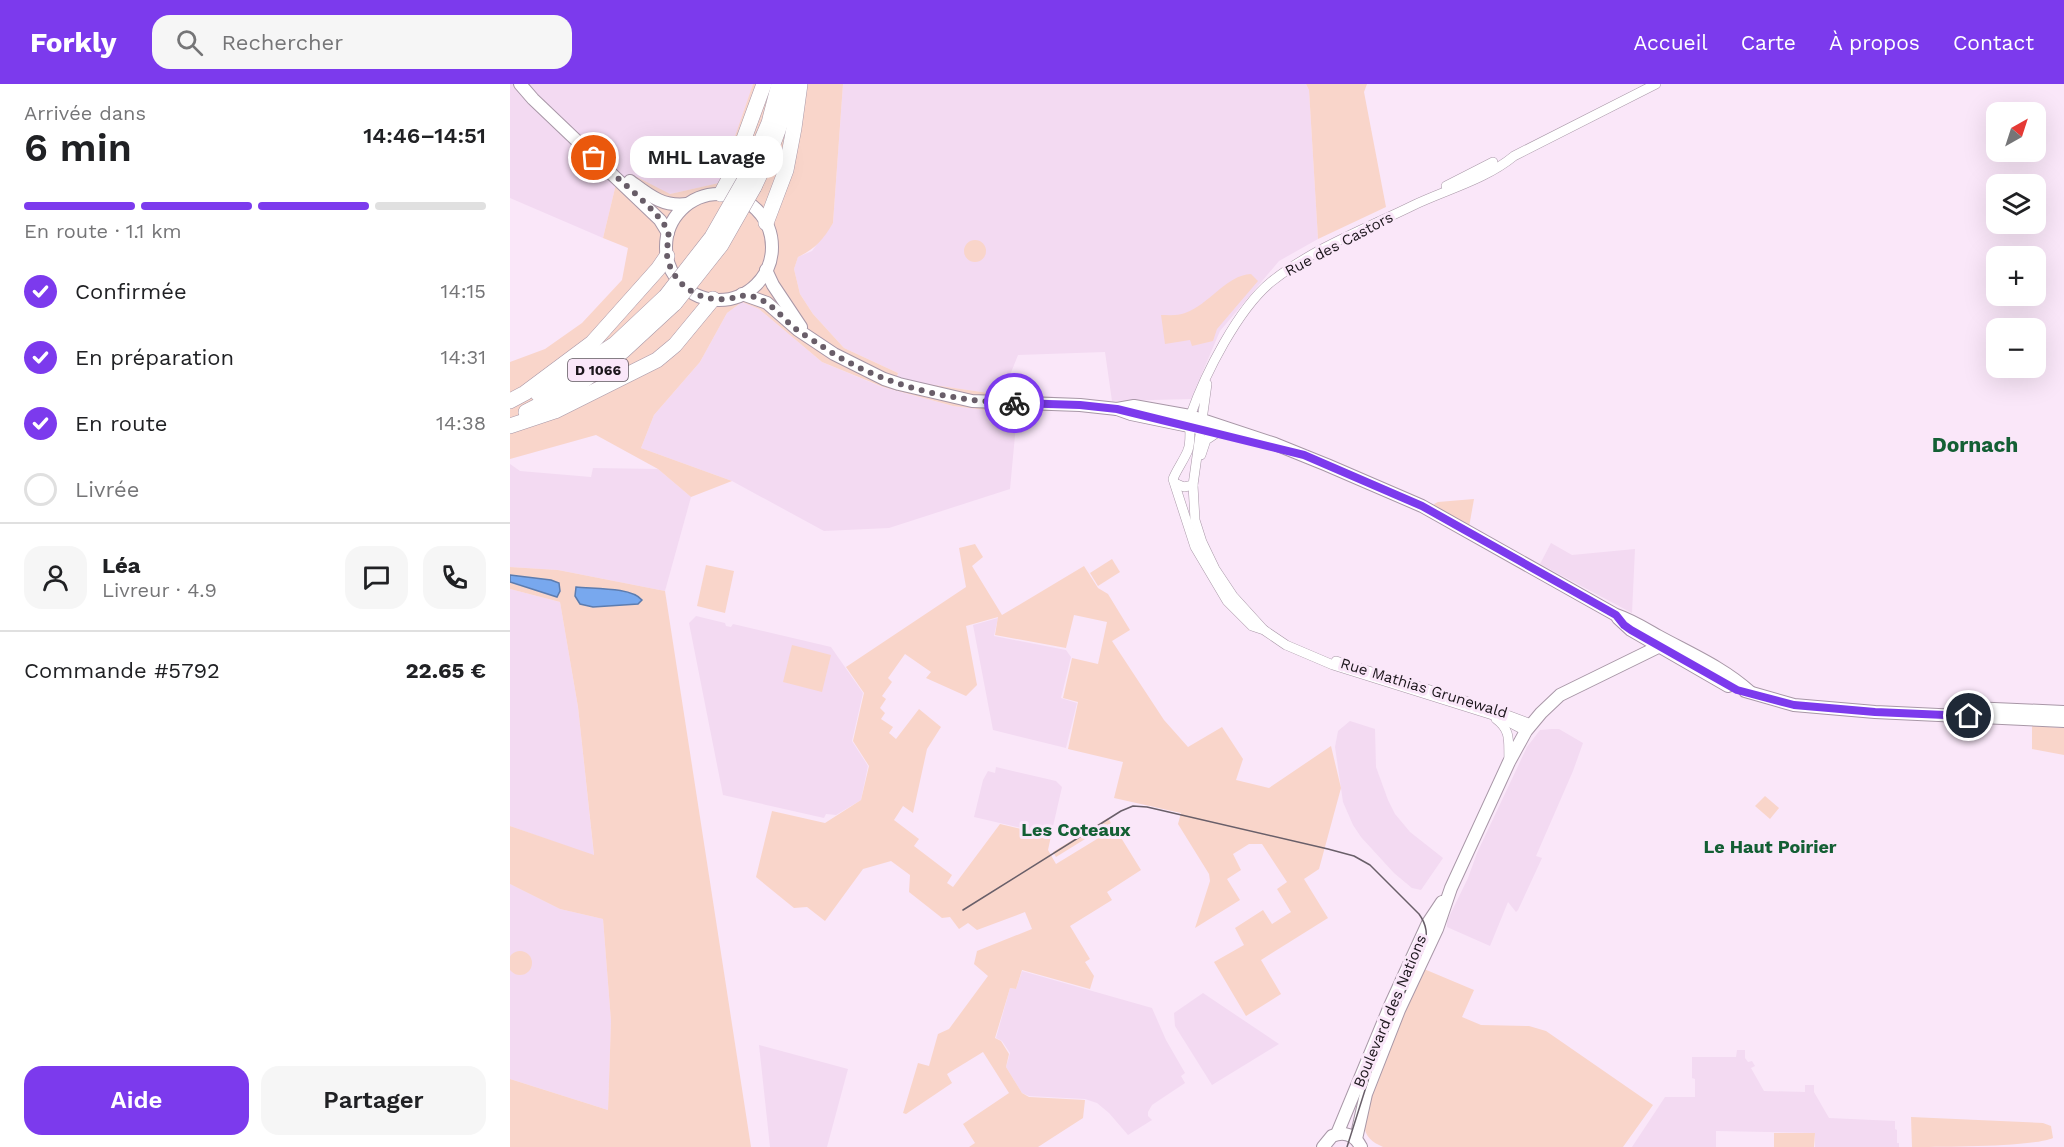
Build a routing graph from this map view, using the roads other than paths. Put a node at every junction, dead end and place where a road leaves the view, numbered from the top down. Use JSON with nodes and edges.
{"nodes":[{"id":1,"x":520,"y":84,"type":"edge"},
{"id":2,"x":764,"y":84,"type":"edge"},
{"id":3,"x":779,"y":84,"type":"edge"},
{"id":4,"x":790,"y":84,"type":"edge"},
{"id":5,"x":800,"y":84,"type":"edge"},
{"id":6,"x":1656,"y":84,"type":"edge"},
{"id":7,"x":581,"y":145,"type":"junction"},
{"id":8,"x":749,"y":184,"type":"junction"},
{"id":9,"x":721,"y":194,"type":"junction"},
{"id":10,"x":687,"y":204,"type":"junction"},
{"id":11,"x":766,"y":223,"type":"junction"},
{"id":12,"x":668,"y":233,"type":"junction"},
{"id":13,"x":667,"y":256,"type":"junction"},
{"id":14,"x":766,"y":270,"type":"junction"},
{"id":15,"x":742,"y":294,"type":"junction"},
{"id":16,"x":670,"y":299,"type":"junction"},
{"id":17,"x":713,"y":299,"type":"junction"},
{"id":18,"x":806,"y":336,"type":"junction"},
{"id":19,"x":1222,"y":347,"type":"junction"},
{"id":20,"x":510,"y":401,"type":"edge"},
{"id":21,"x":510,"y":408,"type":"edge"},
{"id":22,"x":510,"y":421,"type":"edge"},
{"id":23,"x":1193,"y":421,"type":"junction"},
{"id":24,"x":510,"y":426,"type":"edge"},
{"id":25,"x":1218,"y":432,"type":"junction"},
{"id":26,"x":1298,"y":453,"type":"junction"},
{"id":27,"x":1196,"y":462,"type":"junction"},
{"id":28,"x":1180,"y":466,"type":"junction"},
{"id":29,"x":1193,"y":481,"type":"junction"},
{"id":30,"x":1174,"y":483,"type":"junction"},
{"id":31,"x":1230,"y":598,"type":"junction"},
{"id":32,"x":1654,"y":641,"type":"junction"},
{"id":33,"x":1316,"y":656,"type":"junction"},
{"id":34,"x":1750,"y":692,"type":"junction"},
{"id":35,"x":1785,"y":701,"type":"junction"},
{"id":36,"x":2064,"y":712,"type":"edge"},
{"id":37,"x":1489,"y":715,"type":"junction"},
{"id":38,"x":2064,"y":721,"type":"edge"},
{"id":39,"x":1528,"y":728,"type":"junction"},
{"id":40,"x":1509,"y":762,"type":"junction"},
{"id":41,"x":1450,"y":891,"type":"junction"},
{"id":42,"x":1337,"y":1134,"type":"junction"},
{"id":43,"x":1359,"y":1143,"type":"edge"},
{"id":44,"x":1323,"y":1147,"type":"edge"}],
"edges":[{"from":1,"to":7,"type":"main road"},
{"from":2,"to":9,"type":"highway"},
{"from":3,"to":8,"type":"highway","number":"D 1066"},
{"from":4,"to":8,"type":"highway","number":"D 1066"},
{"from":5,"to":11,"type":"highway"},
{"from":6,"to":19,"type":"street","name":"Rue des Castors"},
{"from":7,"to":10,"type":"main road"},
{"from":7,"to":12,"type":"main road"},
{"from":8,"to":16,"type":"highway","number":"D 1066","bridge":true},
{"from":9,"to":10,"type":"main road"},
{"from":9,"to":11,"type":"main road"},
{"from":10,"to":12,"type":"main road"},
{"from":11,"to":14,"type":"main road"},
{"from":12,"to":13,"type":"main road"},
{"from":13,"to":17,"type":"main road"},
{"from":13,"to":20,"type":"highway"},
{"from":14,"to":15,"type":"main road"},
{"from":14,"to":18,"type":"main road"},
{"from":15,"to":17,"type":"main road"},
{"from":15,"to":18,"type":"main road"},
{"from":16,"to":21,"type":"highway","number":"D 1066"},
{"from":16,"to":22,"type":"highway","number":"D 1066"},
{"from":17,"to":24,"type":"highway"},
{"from":18,"to":23,"type":"main road"},
{"from":19,"to":23,"type":"street","name":"Rue des Castors"},
{"from":19,"to":23,"type":"street"},
{"from":23,"to":25,"type":"main road"},
{"from":23,"to":26,"type":"main road"},
{"from":23,"to":27,"type":"street","name":"Rue Mathias Grunewald"},
{"from":23,"to":28,"type":"street"},
{"from":25,"to":26,"type":"main road"},
{"from":25,"to":27,"type":"street","name":"Rue Mathias Grunewald"},
{"from":26,"to":32,"type":"main road"},
{"from":27,"to":29,"type":"street","name":"Rue Mathias Grunewald"},
{"from":28,"to":29,"type":"street"},
{"from":28,"to":30,"type":"street"},
{"from":29,"to":30,"type":"street"},
{"from":29,"to":31,"type":"street","name":"Rue Mathias Grunewald"},
{"from":30,"to":31,"type":"street","name":"Rue Mathias Grunewald"},
{"from":31,"to":33,"type":"street","name":"Rue Mathias Grunewald"},
{"from":32,"to":34,"type":"main road"},
{"from":32,"to":34,"type":"main road"},
{"from":32,"to":39,"type":"main road","name":"Boulevard des Nations"},
{"from":33,"to":37,"type":"street","name":"Rue Mathias Grunewald"},
{"from":33,"to":39,"type":"street","name":"Rue Mathias Grunewald"},
{"from":34,"to":35,"type":"main road"},
{"from":35,"to":36,"type":"main road"},
{"from":35,"to":38,"type":"main road"},
{"from":37,"to":39,"type":"street","name":"Rue Mathias Grunewald"},
{"from":37,"to":40,"type":"street","name":"Rue Mathias Grunewald"},
{"from":39,"to":40,"type":"main road","name":"Boulevard des Nations"},
{"from":40,"to":41,"type":"main road","name":"Boulevard des Nations"},
{"from":41,"to":42,"type":"main road","name":"Boulevard des Nations"},
{"from":41,"to":43,"type":"main road","name":"Boulevard des Nations"},
{"from":42,"to":43,"type":"main road"},
{"from":42,"to":44,"type":"main road"}]}
